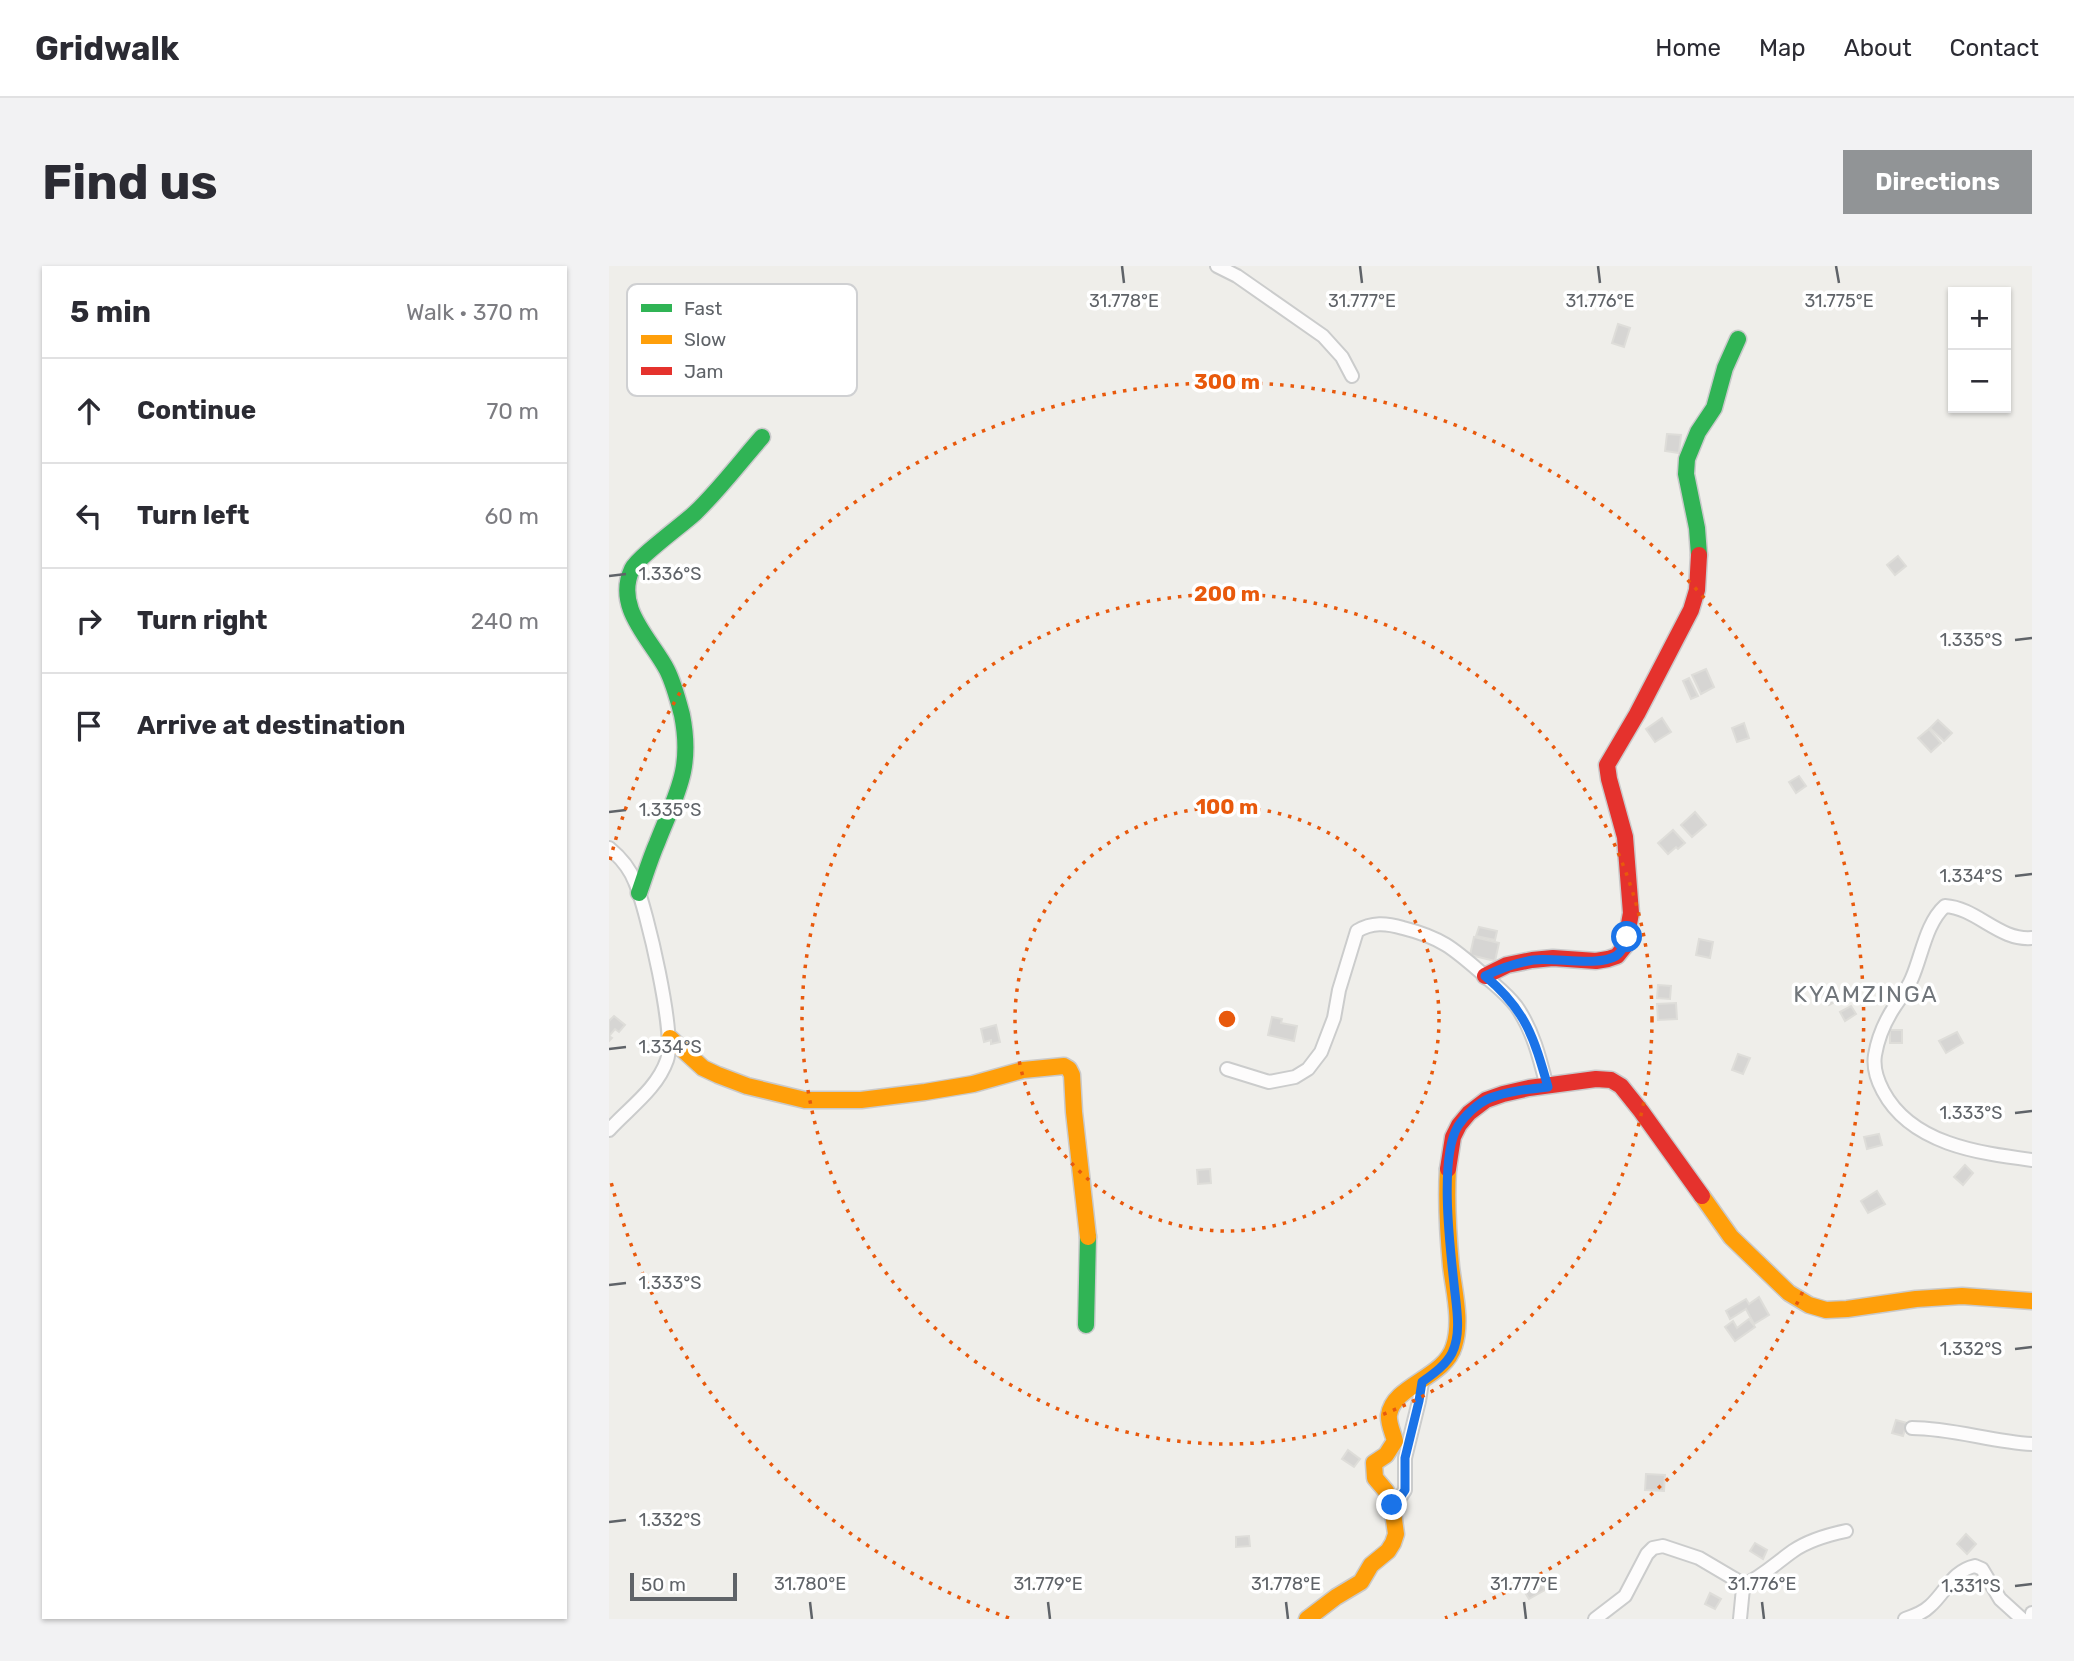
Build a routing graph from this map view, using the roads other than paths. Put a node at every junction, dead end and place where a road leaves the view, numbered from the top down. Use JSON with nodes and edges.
{"nodes":[{"id":1,"x":1217,"y":266,"type":"edge"},
{"id":2,"x":1738,"y":339,"type":"dead end"},
{"id":3,"x":1352,"y":376,"type":"dead end"},
{"id":4,"x":762,"y":437,"type":"dead end"},
{"id":5,"x":609,"y":848,"type":"edge"},
{"id":6,"x":639,"y":893,"type":"junction"},
{"id":7,"x":2032,"y":938,"type":"edge"},
{"id":8,"x":1485,"y":976,"type":"junction"},
{"id":9,"x":670,"y":1038,"type":"junction"},
{"id":10,"x":1227,"y":1069,"type":"dead end"},
{"id":11,"x":1548,"y":1087,"type":"junction"},
{"id":12,"x":609,"y":1130,"type":"edge"},
{"id":13,"x":2032,"y":1160,"type":"edge"},
{"id":14,"x":2032,"y":1301,"type":"edge"},
{"id":15,"x":1086,"y":1325,"type":"dead end"},
{"id":16,"x":1422,"y":1382,"type":"junction"},
{"id":17,"x":1912,"y":1428,"type":"dead end"},
{"id":18,"x":2032,"y":1444,"type":"edge"},
{"id":19,"x":1392,"y":1502,"type":"junction"},
{"id":20,"x":1846,"y":1531,"type":"dead end"},
{"id":21,"x":1742,"y":1586,"type":"junction"},
{"id":22,"x":2032,"y":1612,"type":"edge"},
{"id":23,"x":1307,"y":1619,"type":"edge"},
{"id":24,"x":1595,"y":1619,"type":"edge"},
{"id":25,"x":1740,"y":1619,"type":"edge"},
{"id":26,"x":1905,"y":1619,"type":"edge"},
{"id":27,"x":2022,"y":1619,"type":"edge"},
{"id":28,"x":2032,"y":1619,"type":"edge"}],
"edges":[{"from":1,"to":3,"type":"street"},
{"from":2,"to":8,"type":"street"},
{"from":4,"to":6,"type":"street"},
{"from":5,"to":6,"type":"street"},
{"from":6,"to":9,"type":"street"},
{"from":7,"to":13,"type":"street"},
{"from":8,"to":10,"type":"street"},
{"from":8,"to":11,"type":"street"},
{"from":9,"to":12,"type":"street"},
{"from":9,"to":15,"type":"street"},
{"from":11,"to":14,"type":"street"},
{"from":11,"to":16,"type":"street"},
{"from":16,"to":19,"type":"street"},
{"from":16,"to":19,"type":"street"},
{"from":17,"to":18,"type":"street"},
{"from":19,"to":23,"type":"street"},
{"from":20,"to":21,"type":"street"},
{"from":21,"to":24,"type":"street"},
{"from":21,"to":25,"type":"street"},
{"from":22,"to":28,"type":"street"},
{"from":26,"to":27,"type":"street"}]}
